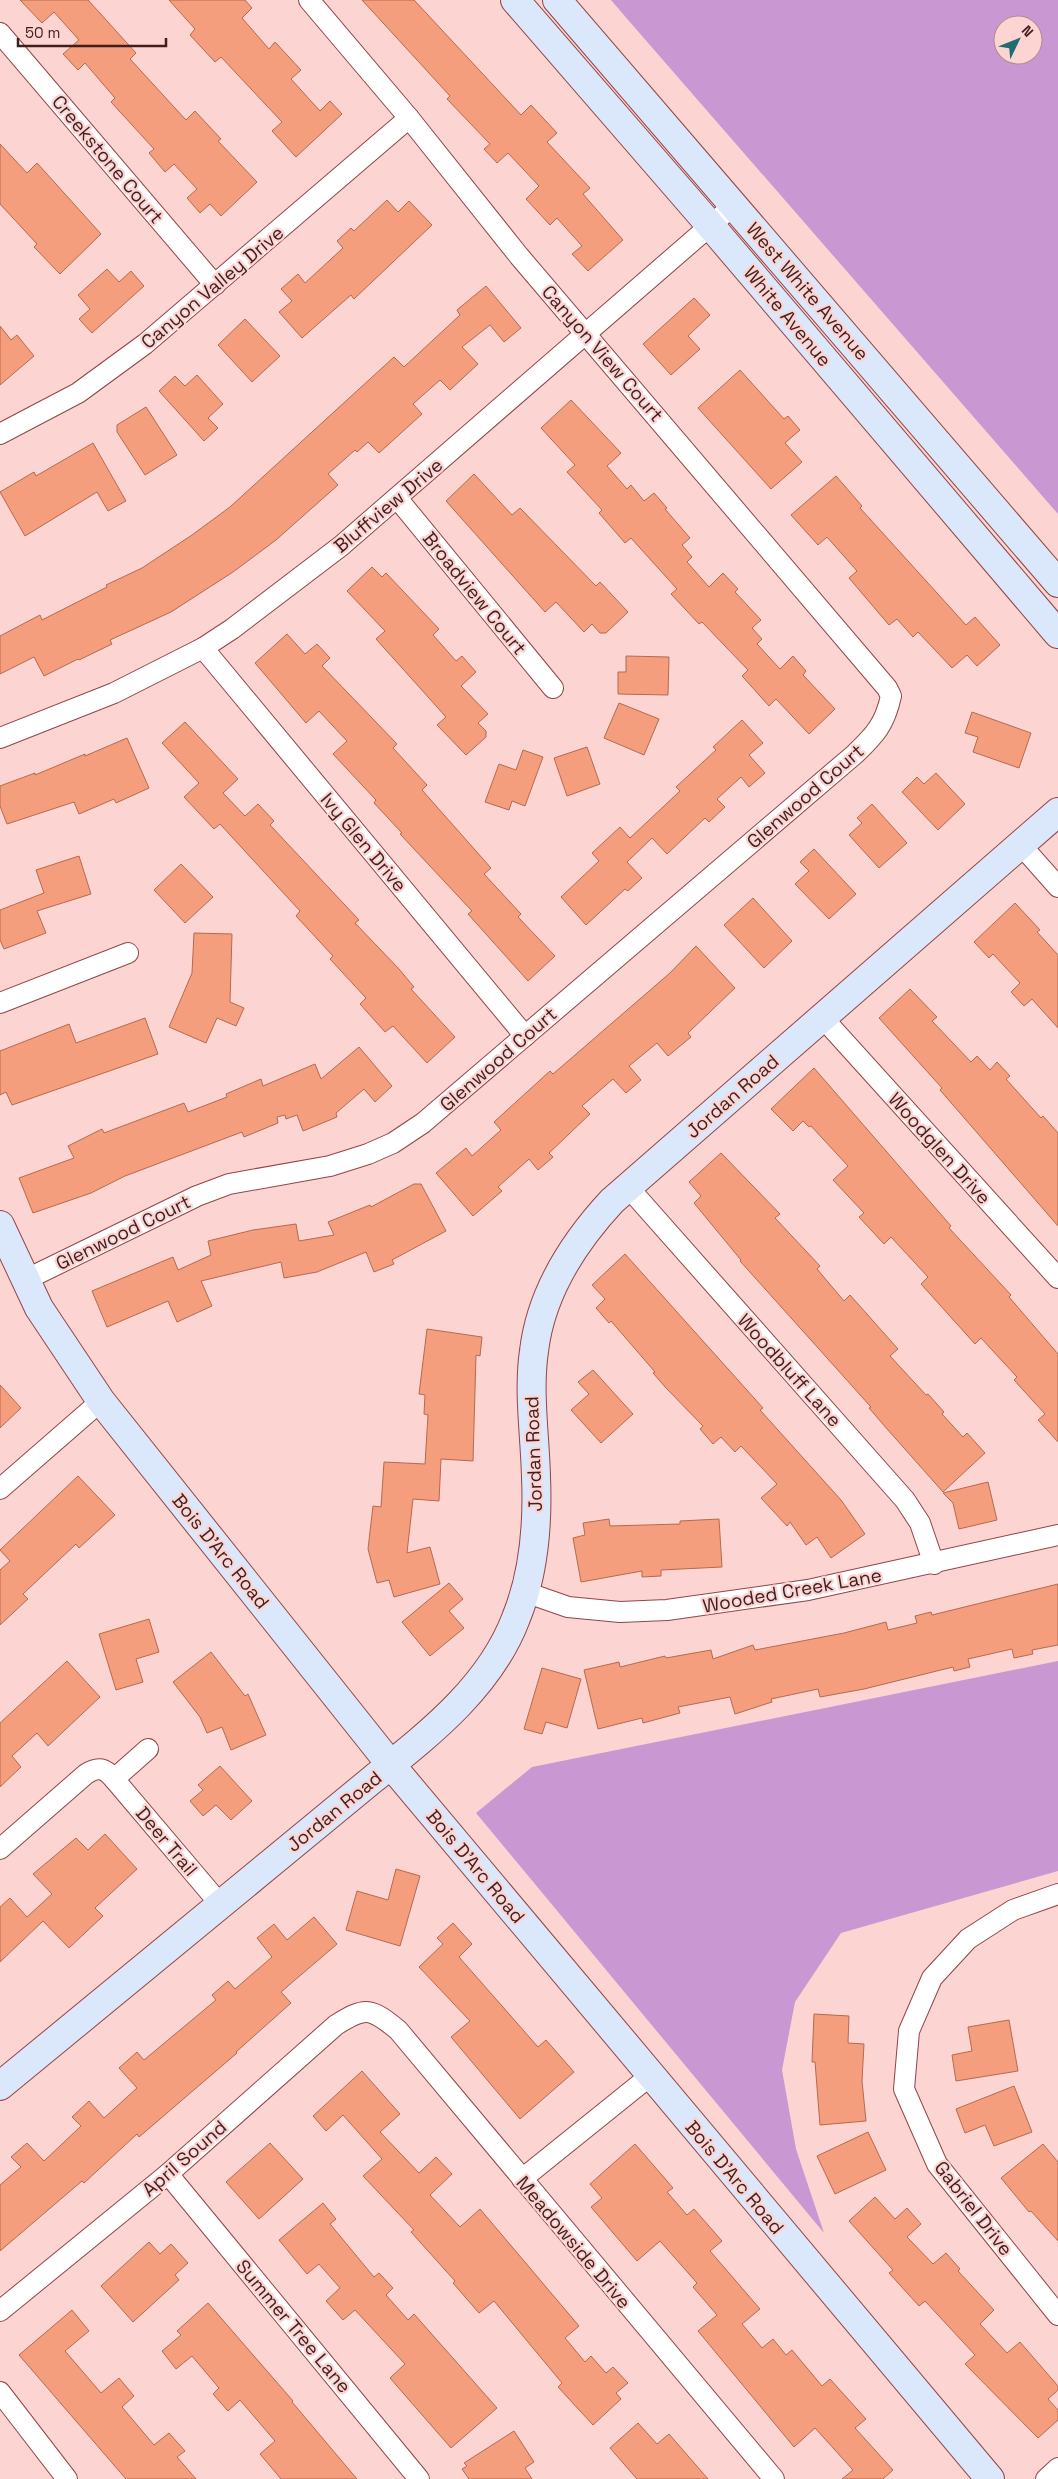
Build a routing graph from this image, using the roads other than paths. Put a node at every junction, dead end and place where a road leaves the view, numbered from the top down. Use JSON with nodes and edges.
{"nodes":[{"id":1,"x":310,"y":0,"type":"edge"},
{"id":2,"x":515,"y":0,"type":"edge"},
{"id":3,"x":557,"y":0,"type":"edge"},
{"id":4,"x":0,"y":33,"type":"edge"},
{"id":5,"x":408,"y":118,"type":"junction"},
{"id":6,"x":734,"y":205,"type":"junction"},
{"id":7,"x":710,"y":225,"type":"junction"},
{"id":8,"x":215,"y":285,"type":"junction"},
{"id":9,"x":586,"y":333,"type":"junction"},
{"id":10,"x":0,"y":434,"type":"edge"},
{"id":11,"x":397,"y":498,"type":"junction"},
{"id":12,"x":1058,"y":583,"type":"edge"},
{"id":13,"x":1058,"y":634,"type":"edge"},
{"id":14,"x":203,"y":648,"type":"junction"},
{"id":15,"x":553,"y":688,"type":"dead end"},
{"id":16,"x":889,"y":706,"type":"joint"},
{"id":17,"x":0,"y":738,"type":"edge"},
{"id":18,"x":1058,"y":812,"type":"edge"},
{"id":19,"x":1021,"y":844,"type":"junction"},
{"id":20,"x":1058,"y":887,"type":"edge"},
{"id":21,"x":128,"y":953,"type":"dead end"},
{"id":22,"x":0,"y":1003,"type":"edge"},
{"id":23,"x":822,"y":1017,"type":"junction"},
{"id":24,"x":525,"y":1036,"type":"junction"},
{"id":25,"x":628,"y":1187,"type":"junction"},
{"id":26,"x":0,"y":1225,"type":"edge"},
{"id":27,"x":1058,"y":1278,"type":"edge"},
{"id":28,"x":25,"y":1280,"type":"junction"},
{"id":29,"x":101,"y":1400,"type":"junction"},
{"id":30,"x":0,"y":1489,"type":"edge"},
{"id":31,"x":1058,"y":1535,"type":"edge"},
{"id":32,"x":934,"y":1564,"type":"junction"},
{"id":33,"x":525,"y":1592,"type":"junction"},
{"id":34,"x":148,"y":1749,"type":"dead end"},
{"id":35,"x":391,"y":1764,"type":"junction"},
{"id":36,"x":114,"y":1779,"type":"junction"},
{"id":37,"x":0,"y":1849,"type":"edge"},
{"id":38,"x":1058,"y":1894,"type":"edge"},
{"id":39,"x":220,"y":1904,"type":"junction"},
{"id":40,"x":370,"y":2010,"type":"joint"},
{"id":41,"x":650,"y":2076,"type":"junction"},
{"id":42,"x":0,"y":2086,"type":"edge"},
{"id":43,"x":168,"y":2174,"type":"junction"},
{"id":44,"x":522,"y":2179,"type":"junction"},
{"id":45,"x":0,"y":2311,"type":"edge"},
{"id":46,"x":1058,"y":2314,"type":"edge"},
{"id":47,"x":0,"y":2392,"type":"edge"},
{"id":48,"x":1058,"y":2468,"type":"edge"},
{"id":49,"x":67,"y":2479,"type":"edge"},
{"id":50,"x":419,"y":2479,"type":"edge"},
{"id":51,"x":774,"y":2479,"type":"edge"},
{"id":52,"x":990,"y":2479,"type":"edge"},
{"id":53,"x":1046,"y":2479,"type":"edge"}],
"edges":[{"from":1,"to":5,"type":"street","name":"Canyon View Court"},
{"from":2,"to":7,"type":"street","name":"White Avenue"},
{"from":3,"to":6,"type":"street","name":"West White Avenue"},
{"from":4,"to":8,"type":"street","name":"Creekstone Court"},
{"from":5,"to":8,"type":"street","name":"Canyon Valley Drive"},
{"from":5,"to":9,"type":"street","name":"Canyon View Court"},
{"from":6,"to":7,"type":"street","name":"Bluffview Drive"},
{"from":6,"to":12,"type":"street","name":"West White Avenue"},
{"from":7,"to":9,"type":"street","name":"Bluffview Drive"},
{"from":7,"to":13,"type":"street","name":"White Avenue"},
{"from":8,"to":10,"type":"street","name":"Canyon Valley Drive"},
{"from":9,"to":11,"type":"street","name":"Bluffview Drive"},
{"from":9,"to":16,"type":"street","name":"Canyon View Court"},
{"from":11,"to":14,"type":"street","name":"Bluffview Drive"},
{"from":11,"to":15,"type":"street","name":"Broadview Court"},
{"from":14,"to":17,"type":"street","name":"Bluffview Drive"},
{"from":14,"to":24,"type":"street","name":"Ivy Glen Drive"},
{"from":16,"to":24,"type":"street","name":"Glenwood Court"},
{"from":18,"to":19,"type":"street","name":"Jordan Road"},
{"from":19,"to":20,"type":"street"},
{"from":19,"to":23,"type":"street","name":"Jordan Road"},
{"from":21,"to":22,"type":"street"},
{"from":23,"to":25,"type":"street","name":"Jordan Road"},
{"from":23,"to":27,"type":"street","name":"Woodglen Drive"},
{"from":24,"to":28,"type":"street","name":"Glenwood Court"},
{"from":25,"to":32,"type":"street","name":"Woodbluff Lane"},
{"from":25,"to":33,"type":"street","name":"Jordan Road"},
{"from":26,"to":28,"type":"street","name":"Bois D'Arc Road"},
{"from":28,"to":29,"type":"street","name":"Bois D'Arc Road"},
{"from":29,"to":30,"type":"street"},
{"from":29,"to":35,"type":"street","name":"Bois D'Arc Road"},
{"from":31,"to":32,"type":"street","name":"Wooded Creek Lane"},
{"from":32,"to":33,"type":"street","name":"Wooded Creek Lane"},
{"from":33,"to":35,"type":"street","name":"Jordan Road"},
{"from":34,"to":36,"type":"street"},
{"from":35,"to":39,"type":"street","name":"Jordan Road"},
{"from":35,"to":41,"type":"street","name":"Bois D'Arc Road"},
{"from":36,"to":37,"type":"street","name":"Deer Trail"},
{"from":36,"to":39,"type":"street","name":"Deer Trail"},
{"from":38,"to":46,"type":"street","name":"Gabriel Drive"},
{"from":39,"to":42,"type":"street","name":"Jordan Road"},
{"from":40,"to":43,"type":"street","name":"April Sound"},
{"from":40,"to":44,"type":"street","name":"Meadowside Drive"},
{"from":41,"to":44,"type":"street"},
{"from":41,"to":52,"type":"street","name":"Bois D'Arc Road"},
{"from":43,"to":45,"type":"street","name":"April Sound"},
{"from":43,"to":50,"type":"street","name":"Summer Tree Lane"},
{"from":44,"to":51,"type":"street","name":"Meadowside Drive"},
{"from":47,"to":49,"type":"street"},
{"from":48,"to":53,"type":"street"}]}
